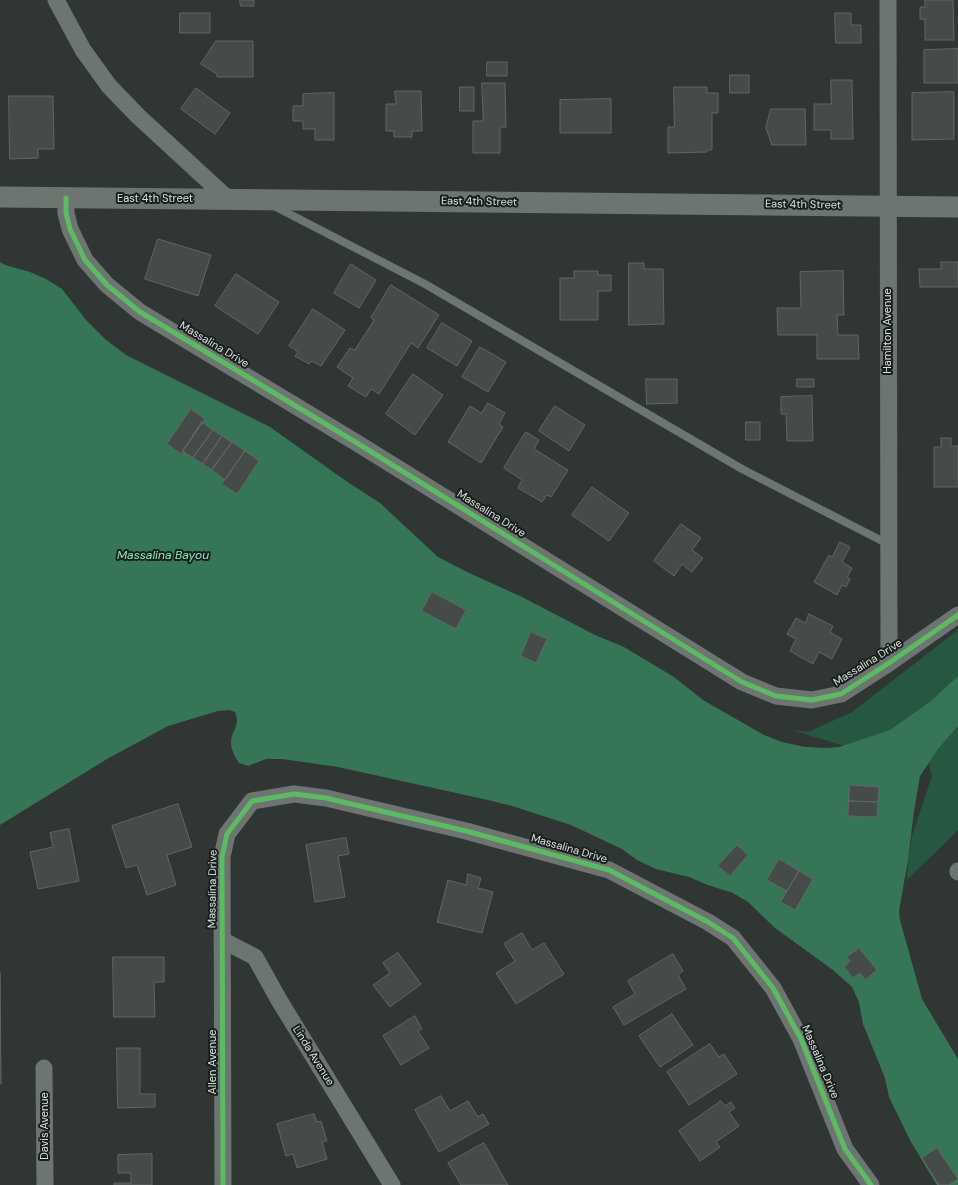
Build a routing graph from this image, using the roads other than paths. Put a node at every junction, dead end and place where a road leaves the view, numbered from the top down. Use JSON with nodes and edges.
{"nodes":[{"id":1,"x":56,"y":0,"type":"edge"},
{"id":2,"x":888,"y":0,"type":"edge"},
{"id":3,"x":0,"y":197,"type":"edge"},
{"id":4,"x":66,"y":198,"type":"junction"},
{"id":5,"x":228,"y":199,"type":"junction"},
{"id":6,"x":264,"y":200,"type":"junction"},
{"id":7,"x":888,"y":206,"type":"junction"},
{"id":8,"x":958,"y":207,"type":"edge"},
{"id":9,"x":888,"y":544,"type":"junction"},
{"id":10,"x":958,"y":615,"type":"edge"},
{"id":11,"x":889,"y":663,"type":"junction"},
{"id":12,"x":222,"y":940,"type":"junction"},
{"id":13,"x":44,"y":1068,"type":"dead end"},
{"id":14,"x":45,"y":1185,"type":"edge"},
{"id":15,"x":223,"y":1185,"type":"edge"},
{"id":16,"x":392,"y":1185,"type":"edge"},
{"id":17,"x":871,"y":1185,"type":"edge"}],
"edges":[{"from":1,"to":5,"type":"street"},
{"from":2,"to":7,"type":"street","name":"Hamilton Avenue"},
{"from":3,"to":4,"type":"street","name":"East 4th Street"},
{"from":4,"to":5,"type":"street","name":"East 4th Street"},
{"from":4,"to":11,"type":"street","name":"Massalina Drive"},
{"from":5,"to":6,"type":"street","name":"East 4th Street"},
{"from":6,"to":7,"type":"street","name":"East 4th Street"},
{"from":6,"to":9,"type":"lane"},
{"from":7,"to":8,"type":"street","name":"East 4th Street"},
{"from":7,"to":9,"type":"street","name":"Hamilton Avenue"},
{"from":9,"to":11,"type":"street","name":"Hamilton Avenue"},
{"from":10,"to":11,"type":"street","name":"Massalina Drive"},
{"from":12,"to":15,"type":"street","name":"Allen Avenue"},
{"from":12,"to":16,"type":"street","name":"Linda Avenue"},
{"from":12,"to":17,"type":"street","name":"Massalina Drive"},
{"from":13,"to":14,"type":"street","name":"Davis Avenue"}]}
